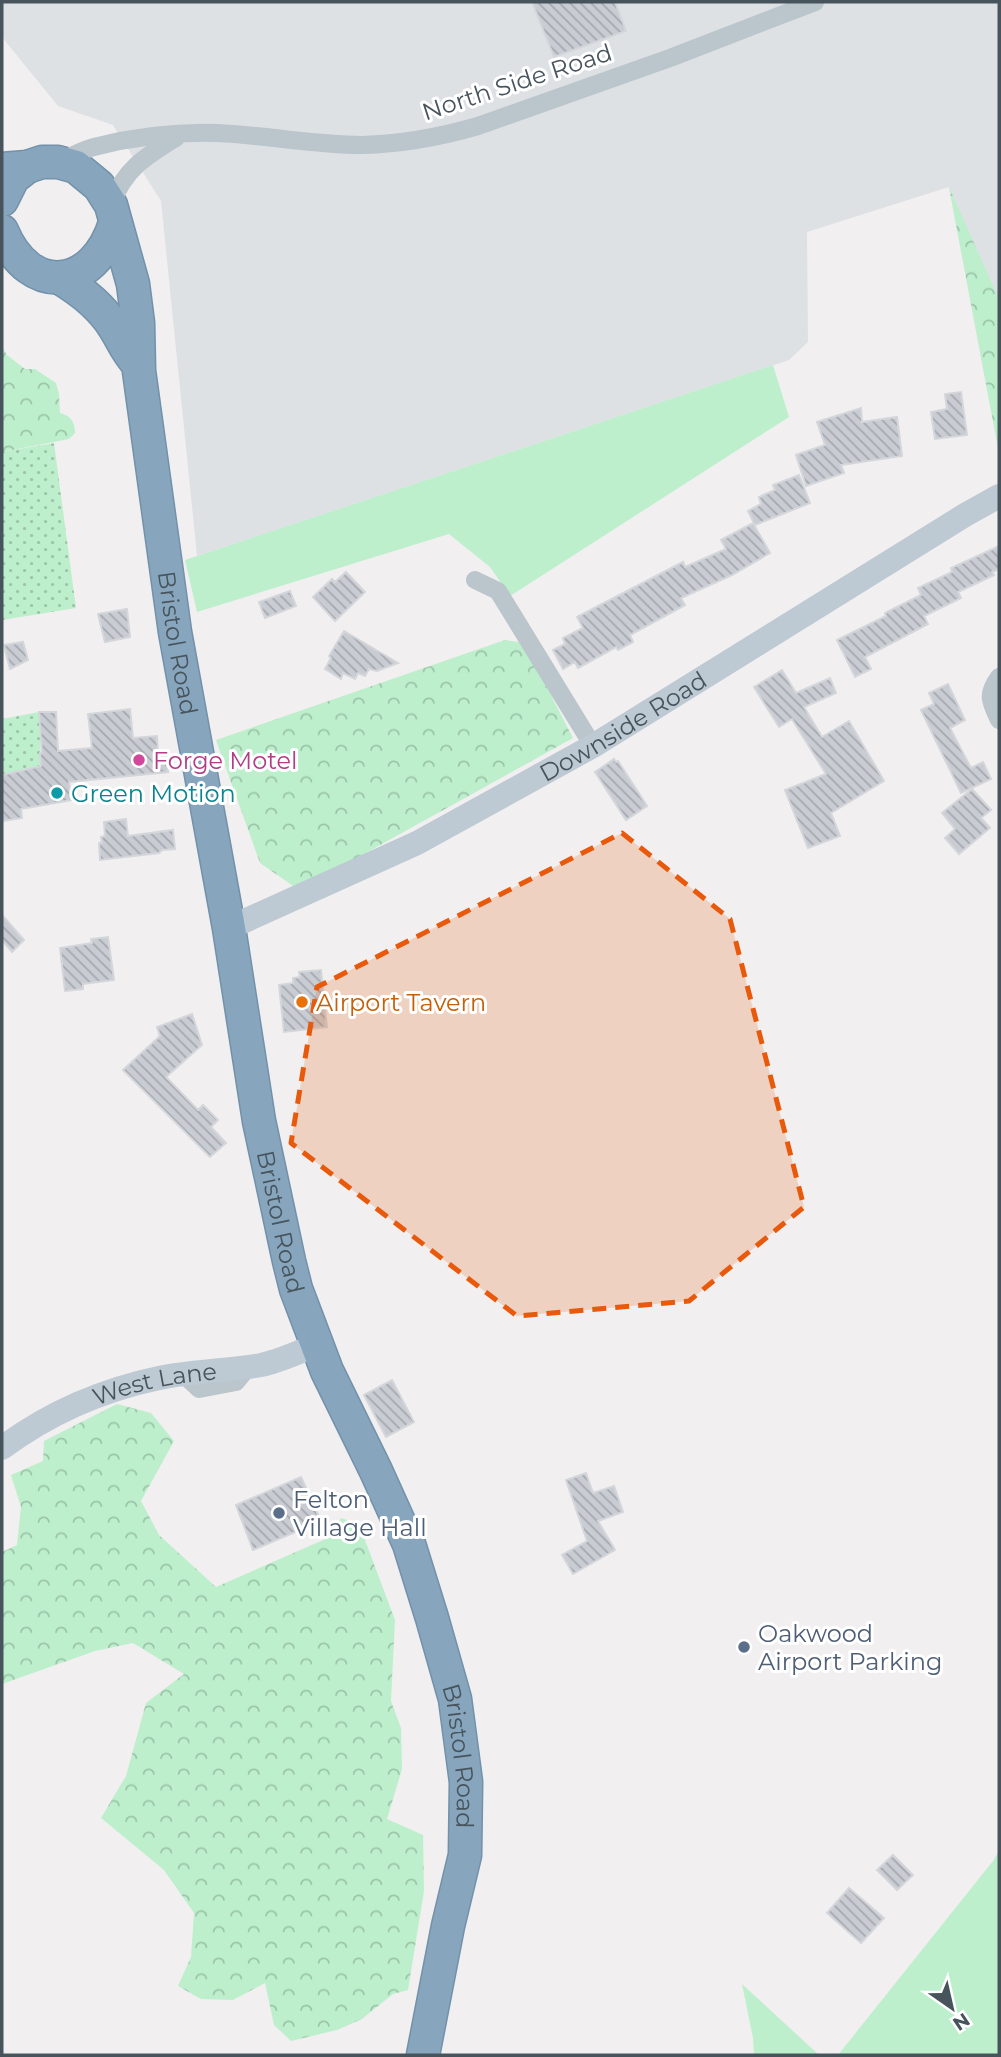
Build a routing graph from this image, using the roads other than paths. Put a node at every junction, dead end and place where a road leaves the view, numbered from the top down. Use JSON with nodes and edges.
{"nodes":[{"id":1,"x":815,"y":2,"type":"edge"},
{"id":2,"x":180,"y":135,"type":"junction"},
{"id":3,"x":58,"y":162,"type":"junction"},
{"id":4,"x":14,"y":168,"type":"edge"},
{"id":5,"x":2,"y":200,"type":"edge"},
{"id":6,"x":113,"y":214,"type":"junction"},
{"id":7,"x":4,"y":241,"type":"edge"},
{"id":8,"x":60,"y":278,"type":"junction"},
{"id":9,"x":138,"y":364,"type":"junction"},
{"id":10,"x":999,"y":496,"type":"edge"},
{"id":11,"x":475,"y":580,"type":"dead end"},
{"id":12,"x":999,"y":677,"type":"edge"},
{"id":13,"x":999,"y":720,"type":"edge"},
{"id":14,"x":593,"y":746,"type":"junction"},
{"id":15,"x":229,"y":928,"type":"junction"},
{"id":16,"x":317,"y":1345,"type":"junction"},
{"id":17,"x":2,"y":1448,"type":"edge"},
{"id":18,"x":423,"y":2055,"type":"edge"}],
"edges":[{"from":1,"to":2,"type":"street","name":"North Side Road"},
{"from":2,"to":3,"type":"street","name":"North Side Road"},
{"from":2,"to":6,"type":"street"},
{"from":3,"to":4,"type":"highway"},
{"from":3,"to":6,"type":"highway"},
{"from":4,"to":5,"type":"highway"},
{"from":6,"to":8,"type":"highway"},
{"from":6,"to":9,"type":"highway","name":"Bristol Road"},
{"from":7,"to":8,"type":"highway","name":"Bristol Road"},
{"from":8,"to":9,"type":"highway","name":"Bristol Road"},
{"from":9,"to":15,"type":"highway","name":"Bristol Road"},
{"from":10,"to":14,"type":"street","name":"Downside Road"},
{"from":11,"to":14,"type":"street"},
{"from":12,"to":13,"type":"street"},
{"from":14,"to":15,"type":"street","name":"Downside Road"},
{"from":15,"to":16,"type":"highway","name":"Bristol Road"},
{"from":16,"to":17,"type":"street","name":"West Lane"},
{"from":16,"to":18,"type":"highway","name":"Bristol Road"}]}
